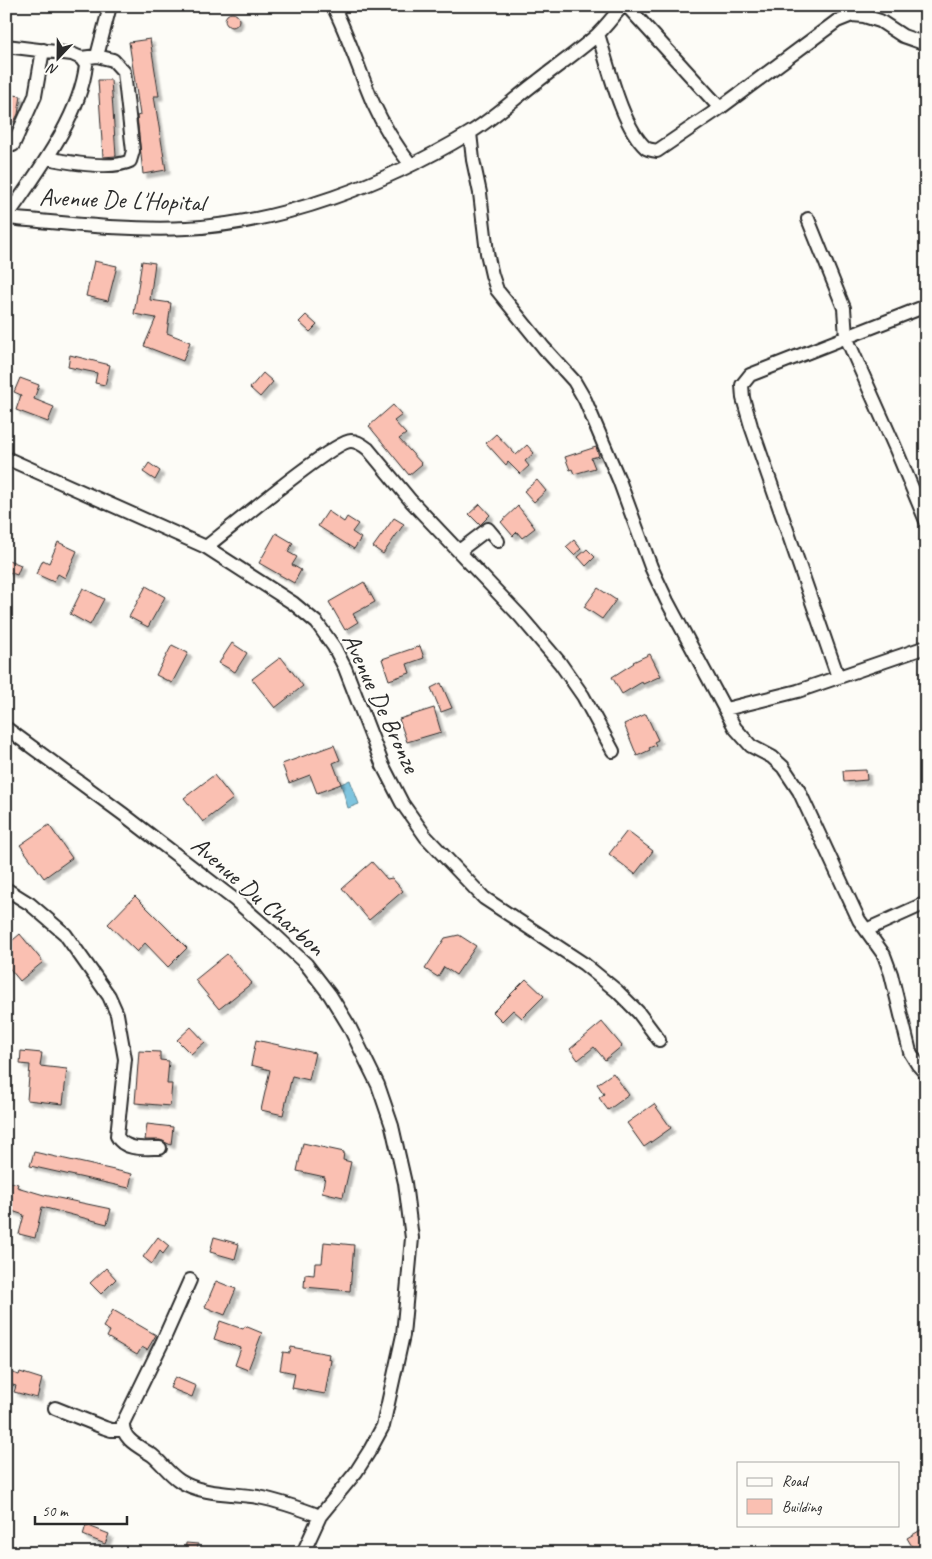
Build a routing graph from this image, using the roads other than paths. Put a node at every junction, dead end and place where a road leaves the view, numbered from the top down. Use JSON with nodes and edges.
{"nodes":[{"id":1,"x":110,"y":6,"type":"edge"},
{"id":2,"x":333,"y":6,"type":"edge"},
{"id":3,"x":622,"y":6,"type":"edge"},
{"id":4,"x":627,"y":6,"type":"edge"},
{"id":5,"x":874,"y":6,"type":"edge"},
{"id":6,"x":880,"y":21,"type":"junction"},
{"id":7,"x":598,"y":34,"type":"junction"},
{"id":8,"x":926,"y":44,"type":"edge"},
{"id":9,"x":6,"y":46,"type":"edge"},
{"id":10,"x":43,"y":50,"type":"junction"},
{"id":11,"x":97,"y":56,"type":"junction"},
{"id":12,"x":81,"y":58,"type":"junction"},
{"id":13,"x":720,"y":108,"type":"junction"},
{"id":14,"x":470,"y":133,"type":"junction"},
{"id":15,"x":14,"y":145,"type":"dead end"},
{"id":16,"x":47,"y":158,"type":"junction"},
{"id":17,"x":411,"y":165,"type":"junction"},
{"id":18,"x":6,"y":218,"type":"edge"},
{"id":19,"x":808,"y":219,"type":"dead end"},
{"id":20,"x":926,"y":306,"type":"edge"},
{"id":21,"x":846,"y":337,"type":"junction"},
{"id":22,"x":6,"y":458,"type":"edge"},
{"id":23,"x":926,"y":521,"type":"edge"},
{"id":24,"x":498,"y":541,"type":"dead end"},
{"id":25,"x":206,"y":547,"type":"junction"},
{"id":26,"x":459,"y":551,"type":"junction"},
{"id":27,"x":926,"y":647,"type":"edge"},
{"id":28,"x":838,"y":677,"type":"junction"},
{"id":29,"x":726,"y":709,"type":"junction"},
{"id":30,"x":6,"y":728,"type":"edge"},
{"id":31,"x":613,"y":751,"type":"dead end"},
{"id":32,"x":6,"y":889,"type":"edge"},
{"id":33,"x":6,"y":898,"type":"edge"},
{"id":34,"x":926,"y":903,"type":"edge"},
{"id":35,"x":866,"y":930,"type":"junction"},
{"id":36,"x":659,"y":1040,"type":"dead end"},
{"id":37,"x":926,"y":1074,"type":"edge"},
{"id":38,"x":160,"y":1148,"type":"dead end"},
{"id":39,"x":190,"y":1280,"type":"dead end"},
{"id":40,"x":55,"y":1408,"type":"dead end"},
{"id":41,"x":123,"y":1430,"type":"junction"},
{"id":42,"x":320,"y":1516,"type":"junction"},
{"id":43,"x":303,"y":1553,"type":"edge"}],
"edges":[{"from":1,"to":11,"type":"street"},
{"from":2,"to":17,"type":"street"},
{"from":3,"to":7,"type":"street","name":"Avenue De L'Hopital"},
{"from":4,"to":13,"type":"street"},
{"from":5,"to":6,"type":"street"},
{"from":6,"to":8,"type":"street"},
{"from":6,"to":13,"type":"street"},
{"from":7,"to":13,"type":"street"},
{"from":7,"to":14,"type":"street","name":"Avenue De L'Hopital"},
{"from":9,"to":10,"type":"street"},
{"from":10,"to":12,"type":"street"},
{"from":10,"to":15,"type":"street"},
{"from":11,"to":12,"type":"street"},
{"from":11,"to":16,"type":"street"},
{"from":12,"to":16,"type":"street"},
{"from":14,"to":17,"type":"street","name":"Avenue De L'Hopital"},
{"from":14,"to":29,"type":"street"},
{"from":16,"to":18,"type":"street"},
{"from":17,"to":18,"type":"street","name":"Avenue De L'Hopital"},
{"from":19,"to":21,"type":"street"},
{"from":20,"to":21,"type":"street"},
{"from":21,"to":23,"type":"street"},
{"from":21,"to":28,"type":"street"},
{"from":22,"to":25,"type":"street","name":"Avenue De Bronze"},
{"from":24,"to":26,"type":"street"},
{"from":25,"to":26,"type":"street"},
{"from":25,"to":36,"type":"street","name":"Avenue De Bronze"},
{"from":26,"to":31,"type":"street"},
{"from":27,"to":28,"type":"street"},
{"from":28,"to":29,"type":"street"},
{"from":29,"to":35,"type":"street"},
{"from":30,"to":42,"type":"street","name":"Avenue Du Charbon"},
{"from":32,"to":33,"type":"street"},
{"from":32,"to":38,"type":"street"},
{"from":34,"to":35,"type":"street"},
{"from":35,"to":37,"type":"street"},
{"from":39,"to":41,"type":"street"},
{"from":40,"to":41,"type":"street"},
{"from":41,"to":42,"type":"street"},
{"from":42,"to":43,"type":"street","name":"Avenue Du Charbon"}]}
